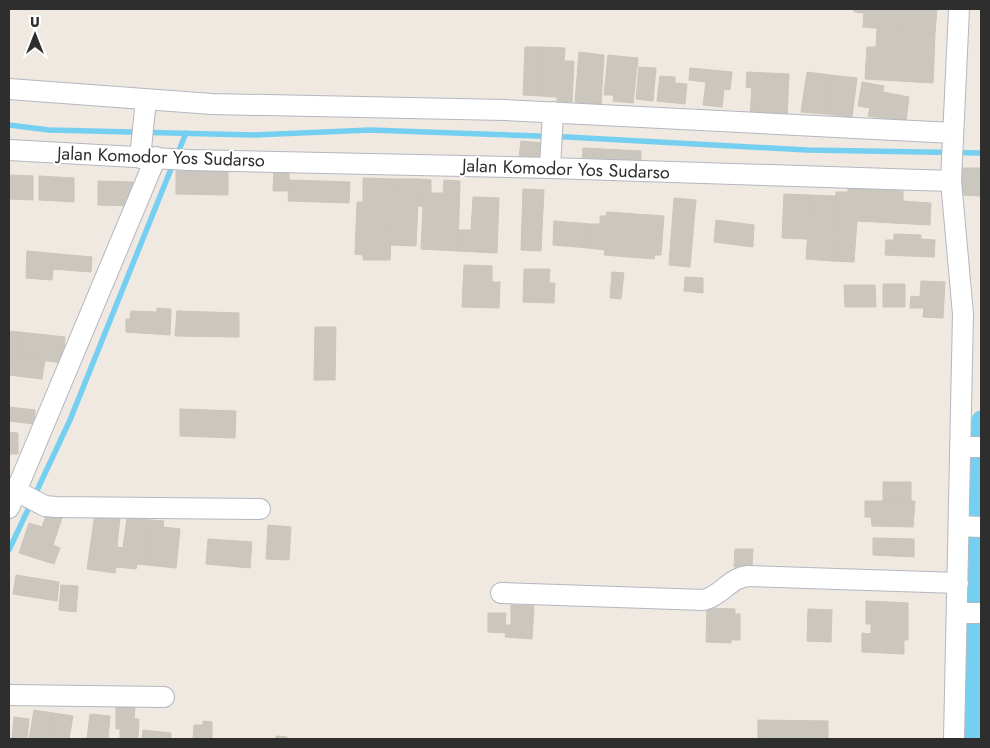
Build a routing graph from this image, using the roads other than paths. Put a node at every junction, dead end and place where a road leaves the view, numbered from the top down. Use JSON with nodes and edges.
{"nodes":[{"id":1,"x":959,"y":9,"type":"edge"},
{"id":2,"x":9,"y":89,"type":"edge"},
{"id":3,"x":145,"y":106,"type":"junction"},
{"id":4,"x":552,"y":116,"type":"junction"},
{"id":5,"x":953,"y":136,"type":"junction"},
{"id":6,"x":9,"y":150,"type":"edge"},
{"id":7,"x":151,"y":155,"type":"junction"},
{"id":8,"x":550,"y":168,"type":"junction"},
{"id":9,"x":951,"y":174,"type":"junction"},
{"id":10,"x":970,"y":447,"type":"edge"},
{"id":11,"x":23,"y":499,"type":"edge"},
{"id":12,"x":260,"y":509,"type":"dead end"},
{"id":13,"x":969,"y":526,"type":"edge"},
{"id":14,"x":958,"y":584,"type":"junction"},
{"id":15,"x":501,"y":593,"type":"dead end"},
{"id":16,"x":969,"y":613,"type":"edge"},
{"id":17,"x":9,"y":695,"type":"edge"},
{"id":18,"x":164,"y":697,"type":"dead end"},
{"id":19,"x":954,"y":739,"type":"edge"}],
"edges":[{"from":1,"to":5,"type":"street"},
{"from":2,"to":3,"type":"street"},
{"from":3,"to":4,"type":"street"},
{"from":3,"to":7,"type":"street"},
{"from":4,"to":5,"type":"street"},
{"from":4,"to":8,"type":"street"},
{"from":5,"to":9,"type":"street"},
{"from":6,"to":7,"type":"street","name":"Jalan Komodor Yos Sudarso"},
{"from":7,"to":8,"type":"street","name":"Jalan Komodor Yos Sudarso"},
{"from":7,"to":11,"type":"street"},
{"from":8,"to":9,"type":"street","name":"Jalan Komodor Yos Sudarso"},
{"from":9,"to":10,"type":"street"},
{"from":10,"to":13,"type":"street"},
{"from":11,"to":12,"type":"street"},
{"from":13,"to":14,"type":"street"},
{"from":14,"to":15,"type":"street"},
{"from":14,"to":16,"type":"street"},
{"from":16,"to":19,"type":"street"},
{"from":17,"to":18,"type":"street"}]}
